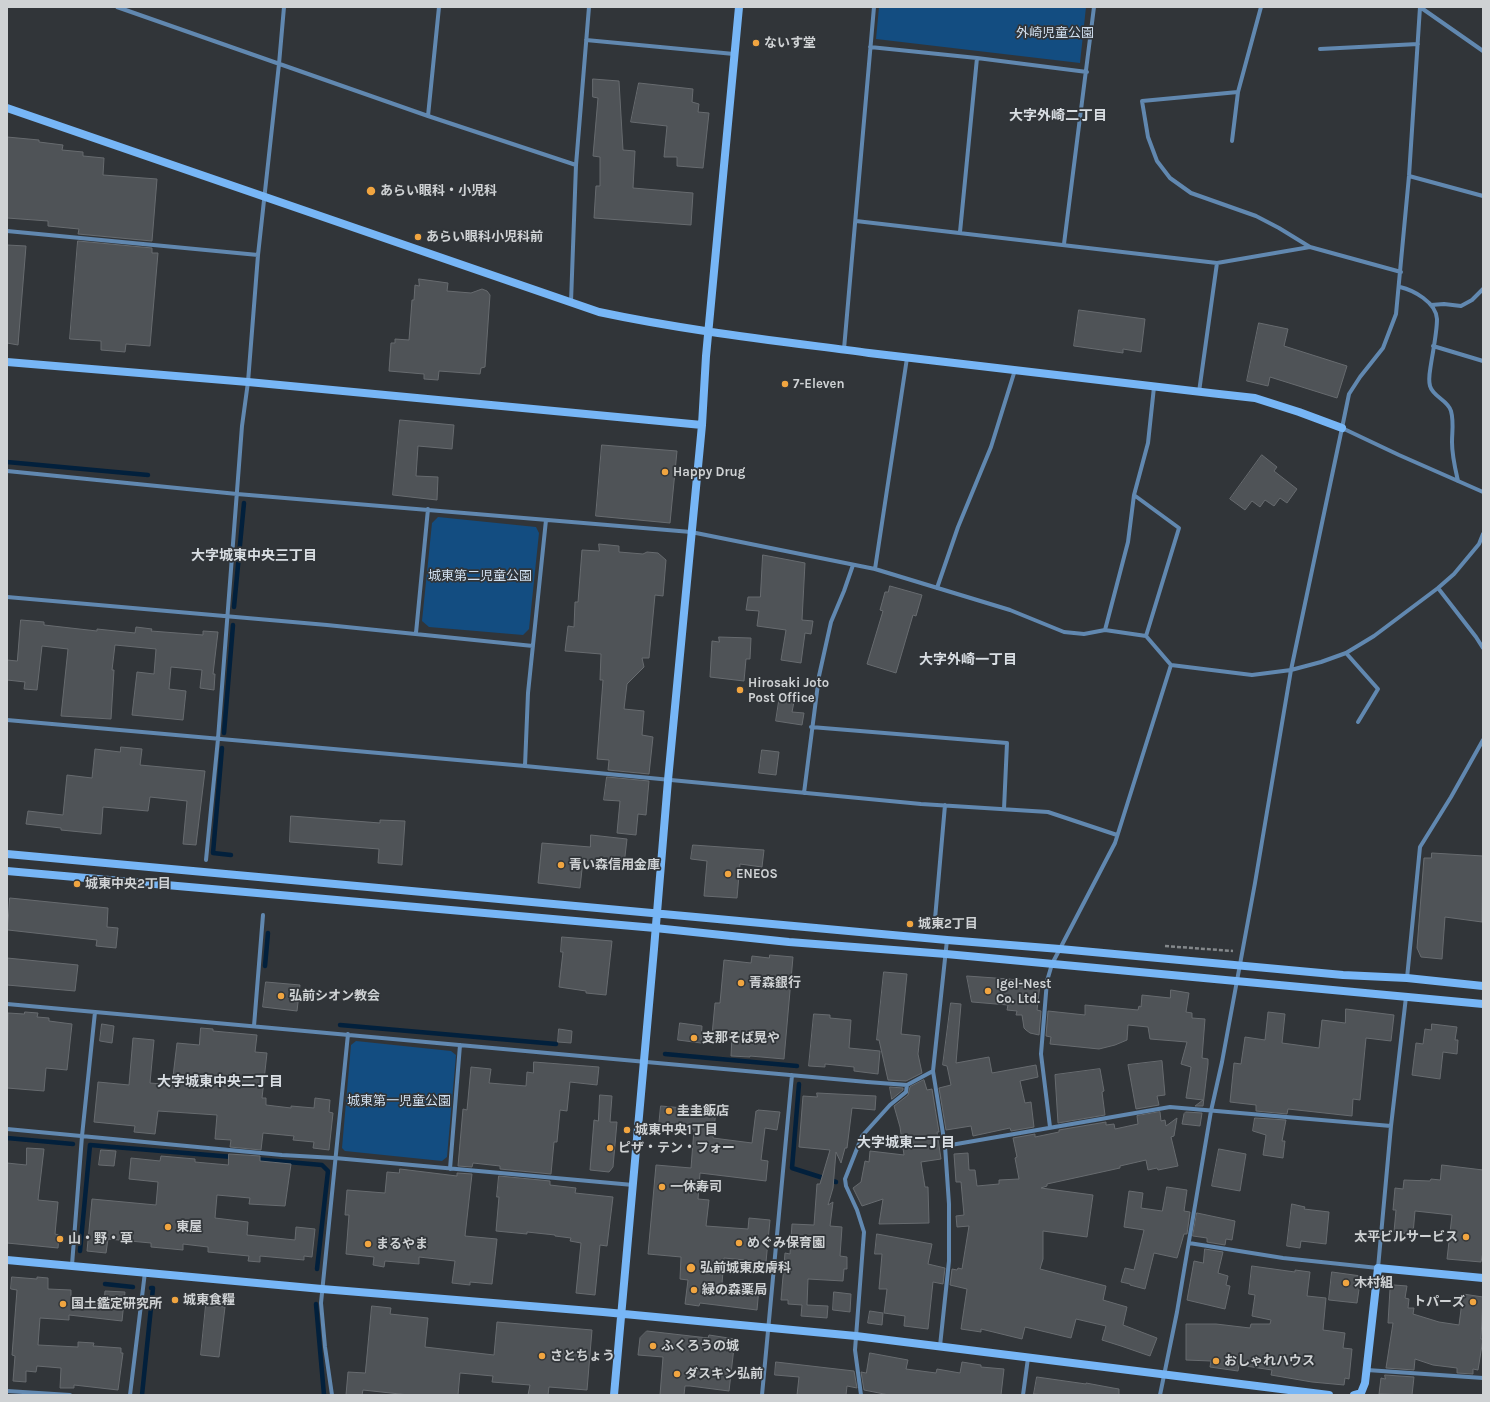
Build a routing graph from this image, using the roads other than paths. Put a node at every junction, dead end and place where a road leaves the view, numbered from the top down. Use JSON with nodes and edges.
{"nodes":[{"id":1,"x":117,"y":7,"type":"edge"},
{"id":2,"x":284,"y":7,"type":"edge"},
{"id":3,"x":439,"y":7,"type":"edge"},
{"id":4,"x":589,"y":7,"type":"edge"},
{"id":5,"x":739,"y":7,"type":"edge"},
{"id":6,"x":874,"y":7,"type":"edge"},
{"id":7,"x":1094,"y":7,"type":"edge"},
{"id":8,"x":1261,"y":7,"type":"edge"},
{"id":9,"x":1420,"y":7,"type":"edge"},
{"id":10,"x":586,"y":40,"type":"junction"},
{"id":11,"x":1418,"y":44,"type":"junction"},
{"id":12,"x":870,"y":47,"type":"junction"},
{"id":13,"x":1320,"y":49,"type":"dead end"},
{"id":14,"x":1483,"y":51,"type":"edge"},
{"id":15,"x":734,"y":54,"type":"junction"},
{"id":16,"x":978,"y":58,"type":"junction"},
{"id":17,"x":279,"y":64,"type":"junction"},
{"id":18,"x":1086,"y":72,"type":"junction"},
{"id":19,"x":1238,"y":92,"type":"junction"},
{"id":20,"x":7,"y":108,"type":"edge"},
{"id":21,"x":428,"y":116,"type":"junction"},
{"id":22,"x":1232,"y":141,"type":"dead end"},
{"id":23,"x":576,"y":165,"type":"junction"},
{"id":24,"x":1409,"y":176,"type":"junction"},
{"id":25,"x":1483,"y":196,"type":"edge"},
{"id":26,"x":265,"y":197,"type":"junction"},
{"id":27,"x":856,"y":221,"type":"junction"},
{"id":28,"x":7,"y":231,"type":"edge"},
{"id":29,"x":960,"y":232,"type":"junction"},
{"id":30,"x":1064,"y":244,"type":"junction"},
{"id":31,"x":1310,"y":247,"type":"junction"},
{"id":32,"x":258,"y":255,"type":"junction"},
{"id":33,"x":1217,"y":264,"type":"junction"},
{"id":34,"x":1401,"y":272,"type":"junction"},
{"id":35,"x":1400,"y":287,"type":"junction"},
{"id":36,"x":1483,"y":289,"type":"edge"},
{"id":37,"x":570,"y":303,"type":"junction"},
{"id":38,"x":1431,"y":305,"type":"junction"},
{"id":39,"x":709,"y":331,"type":"junction"},
{"id":40,"x":1433,"y":346,"type":"junction"},
{"id":41,"x":844,"y":350,"type":"junction"},
{"id":42,"x":907,"y":358,"type":"junction"},
{"id":43,"x":1483,"y":361,"type":"edge"},
{"id":44,"x":7,"y":362,"type":"edge"},
{"id":45,"x":1015,"y":370,"type":"junction"},
{"id":46,"x":248,"y":382,"type":"junction"},
{"id":47,"x":1154,"y":387,"type":"junction"},
{"id":48,"x":1199,"y":392,"type":"junction"},
{"id":49,"x":702,"y":425,"type":"junction"},
{"id":50,"x":1342,"y":428,"type":"junction"},
{"id":51,"x":7,"y":471,"type":"edge"},
{"id":52,"x":1458,"y":481,"type":"junction"},
{"id":53,"x":1483,"y":492,"type":"edge"},
{"id":54,"x":238,"y":494,"type":"junction"},
{"id":55,"x":1134,"y":496,"type":"junction"},
{"id":56,"x":428,"y":509,"type":"junction"},
{"id":57,"x":546,"y":520,"type":"junction"},
{"id":58,"x":691,"y":532,"type":"junction"},
{"id":59,"x":1483,"y":534,"type":"edge"},
{"id":60,"x":853,"y":565,"type":"junction"},
{"id":61,"x":875,"y":569,"type":"junction"},
{"id":62,"x":937,"y":588,"type":"junction"},
{"id":63,"x":1438,"y":588,"type":"junction"},
{"id":64,"x":7,"y":597,"type":"edge"},
{"id":65,"x":228,"y":616,"type":"junction"},
{"id":66,"x":1104,"y":630,"type":"junction"},
{"id":67,"x":416,"y":633,"type":"junction"},
{"id":68,"x":1146,"y":636,"type":"junction"},
{"id":69,"x":533,"y":646,"type":"junction"},
{"id":70,"x":1483,"y":648,"type":"edge"},
{"id":71,"x":1346,"y":653,"type":"junction"},
{"id":72,"x":1171,"y":665,"type":"junction"},
{"id":73,"x":1291,"y":670,"type":"junction"},
{"id":74,"x":7,"y":720,"type":"edge"},
{"id":75,"x":1358,"y":722,"type":"dead end"},
{"id":76,"x":812,"y":727,"type":"junction"},
{"id":77,"x":218,"y":739,"type":"junction"},
{"id":78,"x":1483,"y":740,"type":"edge"},
{"id":79,"x":525,"y":766,"type":"junction"},
{"id":80,"x":668,"y":780,"type":"junction"},
{"id":81,"x":804,"y":793,"type":"junction"},
{"id":82,"x":945,"y":805,"type":"junction"},
{"id":83,"x":1004,"y":809,"type":"junction"},
{"id":84,"x":1117,"y":834,"type":"junction"},
{"id":85,"x":7,"y":854,"type":"edge"},
{"id":86,"x":206,"y":860,"type":"dead end"},
{"id":87,"x":7,"y":871,"type":"edge"},
{"id":88,"x":657,"y":913,"type":"junction"},
{"id":89,"x":262,"y":915,"type":"dead end"},
{"id":90,"x":934,"y":919,"type":"dead end"},
{"id":91,"x":655,"y":928,"type":"junction"},
{"id":92,"x":947,"y":940,"type":"junction"},
{"id":93,"x":1060,"y":949,"type":"junction"},
{"id":94,"x":946,"y":954,"type":"junction"},
{"id":95,"x":1052,"y":964,"type":"junction"},
{"id":96,"x":1239,"y":965,"type":"junction"},
{"id":97,"x":1407,"y":978,"type":"junction"},
{"id":98,"x":1236,"y":981,"type":"junction"},
{"id":99,"x":1483,"y":986,"type":"edge"},
{"id":100,"x":1406,"y":996,"type":"junction"},
{"id":101,"x":7,"y":1004,"type":"edge"},
{"id":102,"x":1483,"y":1004,"type":"edge"},
{"id":103,"x":94,"y":1012,"type":"junction"},
{"id":104,"x":254,"y":1026,"type":"junction"},
{"id":105,"x":348,"y":1034,"type":"junction"},
{"id":106,"x":460,"y":1045,"type":"junction"},
{"id":107,"x":644,"y":1061,"type":"junction"},
{"id":108,"x":933,"y":1071,"type":"junction"},
{"id":109,"x":792,"y":1074,"type":"junction"},
{"id":110,"x":907,"y":1085,"type":"junction"},
{"id":111,"x":1211,"y":1111,"type":"junction"},
{"id":112,"x":1391,"y":1126,"type":"junction"},
{"id":113,"x":1050,"y":1127,"type":"junction"},
{"id":114,"x":7,"y":1129,"type":"edge"},
{"id":115,"x":82,"y":1136,"type":"junction"},
{"id":116,"x":945,"y":1146,"type":"junction"},
{"id":117,"x":335,"y":1158,"type":"junction"},
{"id":118,"x":450,"y":1169,"type":"junction"},
{"id":119,"x":633,"y":1185,"type":"junction"},
{"id":120,"x":1189,"y":1243,"type":"junction"},
{"id":121,"x":7,"y":1260,"type":"edge"},
{"id":122,"x":72,"y":1265,"type":"junction"},
{"id":123,"x":1378,"y":1268,"type":"junction"},
{"id":124,"x":146,"y":1272,"type":"junction"},
{"id":125,"x":1483,"y":1278,"type":"edge"},
{"id":126,"x":322,"y":1289,"type":"junction"},
{"id":127,"x":622,"y":1314,"type":"junction"},
{"id":128,"x":768,"y":1327,"type":"junction"},
{"id":129,"x":856,"y":1336,"type":"junction"},
{"id":130,"x":940,"y":1346,"type":"junction"},
{"id":131,"x":1028,"y":1357,"type":"junction"},
{"id":132,"x":1366,"y":1370,"type":"junction"},
{"id":133,"x":1164,"y":1374,"type":"junction"},
{"id":134,"x":1483,"y":1378,"type":"edge"},
{"id":135,"x":7,"y":1391,"type":"edge"},
{"id":136,"x":1273,"y":1392,"type":"edge"},
{"id":137,"x":1359,"y":1394,"type":"edge"},
{"id":138,"x":54,"y":1395,"type":"edge"},
{"id":139,"x":70,"y":1395,"type":"edge"},
{"id":140,"x":130,"y":1395,"type":"edge"},
{"id":141,"x":332,"y":1395,"type":"edge"},
{"id":142,"x":614,"y":1395,"type":"edge"},
{"id":143,"x":762,"y":1395,"type":"edge"},
{"id":144,"x":861,"y":1395,"type":"edge"},
{"id":145,"x":1023,"y":1395,"type":"edge"},
{"id":146,"x":1160,"y":1395,"type":"edge"},
{"id":147,"x":1329,"y":1395,"type":"edge"}],
"edges":[{"from":1,"to":17,"type":"street"},
{"from":2,"to":17,"type":"street"},
{"from":3,"to":21,"type":"street"},
{"from":4,"to":10,"type":"street"},
{"from":5,"to":15,"type":"street"},
{"from":6,"to":12,"type":"street"},
{"from":7,"to":18,"type":"street"},
{"from":8,"to":19,"type":"street"},
{"from":9,"to":11,"type":"street"},
{"from":9,"to":14,"type":"street"},
{"from":10,"to":15,"type":"street"},
{"from":10,"to":23,"type":"street"},
{"from":11,"to":13,"type":"street"},
{"from":11,"to":24,"type":"street"},
{"from":12,"to":16,"type":"street"},
{"from":12,"to":27,"type":"street"},
{"from":15,"to":39,"type":"street"},
{"from":16,"to":18,"type":"street"},
{"from":16,"to":29,"type":"street"},
{"from":17,"to":21,"type":"street"},
{"from":17,"to":26,"type":"street"},
{"from":18,"to":30,"type":"street"},
{"from":19,"to":22,"type":"street"},
{"from":19,"to":31,"type":"street"},
{"from":20,"to":26,"type":"street"},
{"from":21,"to":23,"type":"street"},
{"from":23,"to":37,"type":"street"},
{"from":24,"to":25,"type":"street"},
{"from":24,"to":34,"type":"street"},
{"from":26,"to":32,"type":"street"},
{"from":26,"to":37,"type":"street"},
{"from":27,"to":29,"type":"street"},
{"from":27,"to":41,"type":"street"},
{"from":28,"to":32,"type":"street"},
{"from":29,"to":30,"type":"street"},
{"from":30,"to":33,"type":"street"},
{"from":31,"to":33,"type":"street"},
{"from":31,"to":34,"type":"street"},
{"from":32,"to":46,"type":"street"},
{"from":33,"to":48,"type":"street"},
{"from":34,"to":35,"type":"street"},
{"from":35,"to":38,"type":"street"},
{"from":35,"to":50,"type":"street"},
{"from":36,"to":38,"type":"street"},
{"from":37,"to":39,"type":"street"},
{"from":38,"to":40,"type":"street"},
{"from":39,"to":41,"type":"street"},
{"from":39,"to":49,"type":"street"},
{"from":40,"to":43,"type":"street"},
{"from":40,"to":52,"type":"street"},
{"from":41,"to":42,"type":"street"},
{"from":42,"to":45,"type":"street"},
{"from":42,"to":61,"type":"street"},
{"from":44,"to":46,"type":"street"},
{"from":45,"to":47,"type":"street"},
{"from":45,"to":62,"type":"street"},
{"from":46,"to":49,"type":"street"},
{"from":46,"to":54,"type":"street"},
{"from":47,"to":48,"type":"street"},
{"from":47,"to":55,"type":"street"},
{"from":48,"to":50,"type":"street"},
{"from":49,"to":58,"type":"street"},
{"from":50,"to":52,"type":"street"},
{"from":50,"to":73,"type":"street"},
{"from":51,"to":54,"type":"street"},
{"from":52,"to":53,"type":"street"},
{"from":54,"to":56,"type":"street"},
{"from":54,"to":65,"type":"street"},
{"from":55,"to":66,"type":"street"},
{"from":55,"to":68,"type":"street"},
{"from":56,"to":57,"type":"street"},
{"from":56,"to":67,"type":"street"},
{"from":57,"to":58,"type":"street"},
{"from":57,"to":69,"type":"street"},
{"from":58,"to":60,"type":"street"},
{"from":58,"to":80,"type":"street"},
{"from":59,"to":63,"type":"street"},
{"from":60,"to":61,"type":"street"},
{"from":60,"to":76,"type":"street"},
{"from":61,"to":62,"type":"street"},
{"from":62,"to":66,"type":"street"},
{"from":63,"to":70,"type":"street"},
{"from":63,"to":71,"type":"street"},
{"from":64,"to":65,"type":"street"},
{"from":65,"to":67,"type":"street"},
{"from":65,"to":77,"type":"street"},
{"from":66,"to":68,"type":"street"},
{"from":67,"to":69,"type":"street"},
{"from":68,"to":72,"type":"street"},
{"from":69,"to":79,"type":"street"},
{"from":71,"to":73,"type":"street"},
{"from":71,"to":75,"type":"street"},
{"from":72,"to":73,"type":"street"},
{"from":72,"to":84,"type":"street"},
{"from":73,"to":96,"type":"street"},
{"from":74,"to":77,"type":"street"},
{"from":76,"to":81,"type":"street"},
{"from":76,"to":83,"type":"street"},
{"from":77,"to":79,"type":"street"},
{"from":77,"to":86,"type":"street"},
{"from":78,"to":97,"type":"street"},
{"from":79,"to":80,"type":"street"},
{"from":80,"to":81,"type":"street"},
{"from":80,"to":88,"type":"street"},
{"from":81,"to":82,"type":"street"},
{"from":82,"to":83,"type":"street"},
{"from":82,"to":90,"type":"street"},
{"from":83,"to":84,"type":"street"},
{"from":84,"to":93,"type":"street"},
{"from":85,"to":88,"type":"street"},
{"from":87,"to":91,"type":"street"},
{"from":88,"to":91,"type":"street"},
{"from":88,"to":92,"type":"street"},
{"from":89,"to":104,"type":"street"},
{"from":91,"to":94,"type":"street"},
{"from":91,"to":107,"type":"street"},
{"from":92,"to":93,"type":"street"},
{"from":92,"to":94,"type":"street"},
{"from":93,"to":95,"type":"street"},
{"from":93,"to":96,"type":"street"},
{"from":94,"to":95,"type":"street"},
{"from":94,"to":108,"type":"street"},
{"from":95,"to":98,"type":"street"},
{"from":95,"to":113,"type":"street"},
{"from":96,"to":97,"type":"street"},
{"from":96,"to":98,"type":"street"},
{"from":97,"to":99,"type":"street"},
{"from":98,"to":100,"type":"street"},
{"from":98,"to":111,"type":"street"},
{"from":100,"to":102,"type":"street"},
{"from":100,"to":112,"type":"street"},
{"from":101,"to":103,"type":"street"},
{"from":103,"to":104,"type":"street"},
{"from":103,"to":115,"type":"street"},
{"from":104,"to":105,"type":"street"},
{"from":105,"to":106,"type":"street"},
{"from":105,"to":117,"type":"street"},
{"from":106,"to":107,"type":"street"},
{"from":106,"to":118,"type":"street"},
{"from":107,"to":109,"type":"street"},
{"from":107,"to":119,"type":"street"},
{"from":108,"to":110,"type":"street"},
{"from":108,"to":116,"type":"street"},
{"from":109,"to":110,"type":"street"},
{"from":109,"to":128,"type":"street"},
{"from":110,"to":129,"type":"street"},
{"from":111,"to":112,"type":"street"},
{"from":111,"to":113,"type":"street"},
{"from":111,"to":120,"type":"street"},
{"from":112,"to":123,"type":"street"},
{"from":113,"to":116,"type":"street"},
{"from":114,"to":115,"type":"street"},
{"from":115,"to":117,"type":"street"},
{"from":115,"to":122,"type":"street"},
{"from":116,"to":130,"type":"street"},
{"from":117,"to":118,"type":"street"},
{"from":117,"to":126,"type":"street"},
{"from":118,"to":119,"type":"street"},
{"from":119,"to":127,"type":"street"},
{"from":120,"to":123,"type":"street"},
{"from":120,"to":133,"type":"street"},
{"from":121,"to":122,"type":"street"},
{"from":122,"to":124,"type":"street"},
{"from":123,"to":125,"type":"street"},
{"from":123,"to":132,"type":"street"},
{"from":124,"to":126,"type":"street"},
{"from":124,"to":140,"type":"street"},
{"from":126,"to":127,"type":"street"},
{"from":126,"to":141,"type":"street"},
{"from":127,"to":128,"type":"street"},
{"from":127,"to":142,"type":"street"},
{"from":128,"to":129,"type":"street"},
{"from":128,"to":143,"type":"street"},
{"from":129,"to":130,"type":"street"},
{"from":129,"to":144,"type":"street"},
{"from":130,"to":131,"type":"street"},
{"from":131,"to":133,"type":"street"},
{"from":131,"to":145,"type":"street"},
{"from":132,"to":134,"type":"street"},
{"from":132,"to":137,"type":"street"},
{"from":133,"to":136,"type":"street"},
{"from":133,"to":146,"type":"street"},
{"from":135,"to":138,"type":"street"},
{"from":136,"to":147,"type":"street"},
{"from":138,"to":139,"type":"street"}]}
